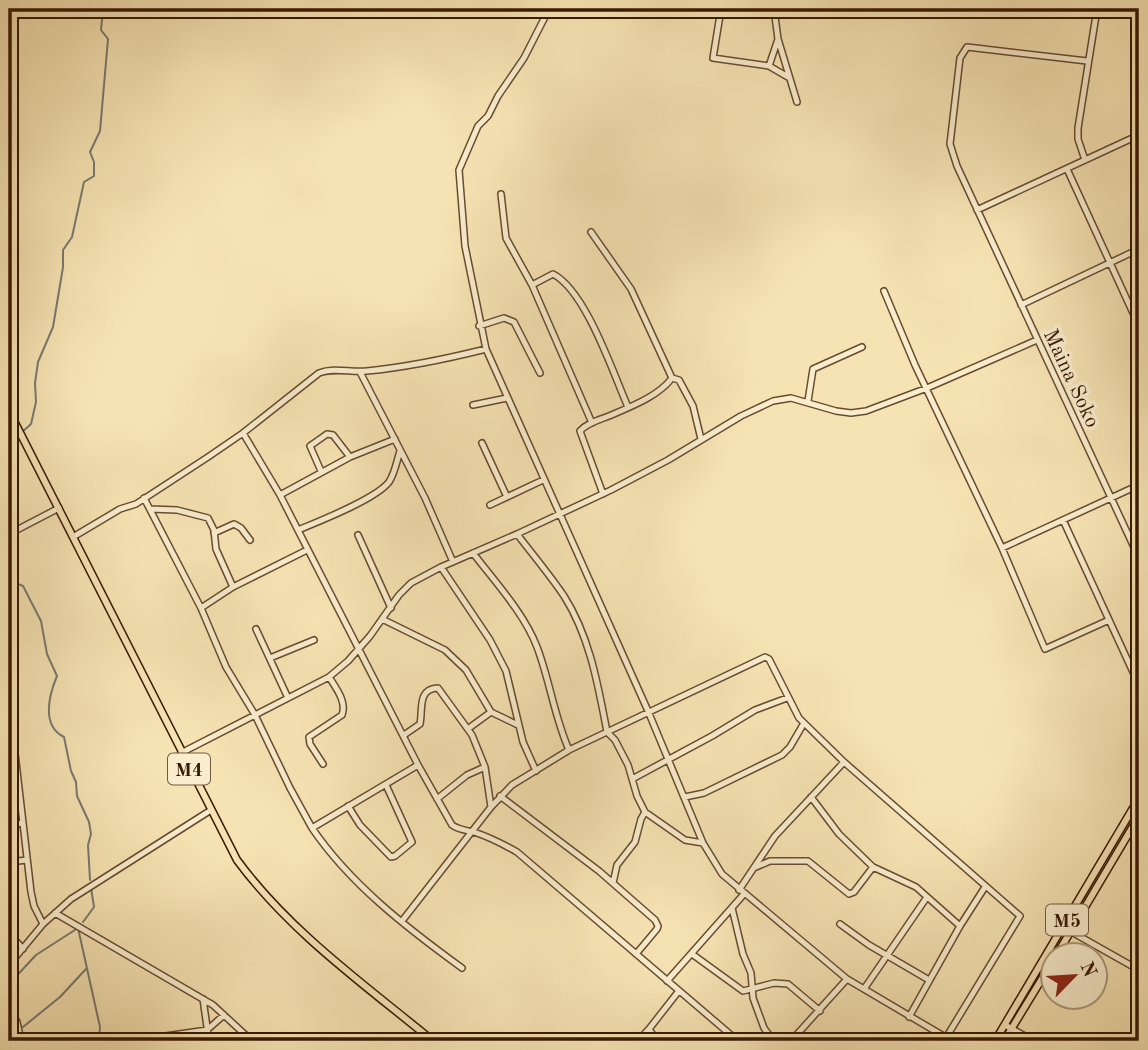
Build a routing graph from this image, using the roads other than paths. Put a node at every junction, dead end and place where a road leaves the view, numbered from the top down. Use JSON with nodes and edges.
{"nodes":[{"id":1,"x":549,"y":9,"type":"edge"},
{"id":2,"x":721,"y":9,"type":"edge"},
{"id":3,"x":774,"y":9,"type":"edge"},
{"id":4,"x":1097,"y":9,"type":"edge"},
{"id":5,"x":778,"y":39,"type":"junction"},
{"id":6,"x":1087,"y":61,"type":"junction"},
{"id":7,"x":769,"y":66,"type":"junction"},
{"id":8,"x":789,"y":77,"type":"junction"},
{"id":9,"x":797,"y":102,"type":"dead end"},
{"id":10,"x":1139,"y":135,"type":"edge"},
{"id":11,"x":1085,"y":160,"type":"junction"},
{"id":12,"x":1067,"y":169,"type":"junction"},
{"id":13,"x":500,"y":194,"type":"dead end"},
{"id":14,"x":977,"y":210,"type":"junction"},
{"id":15,"x":591,"y":232,"type":"dead end"},
{"id":16,"x":1139,"y":249,"type":"edge"},
{"id":17,"x":1110,"y":263,"type":"junction"},
{"id":18,"x":532,"y":285,"type":"junction"},
{"id":19,"x":884,"y":292,"type":"dead end"},
{"id":20,"x":1021,"y":305,"type":"junction"},
{"id":21,"x":480,"y":326,"type":"junction"},
{"id":22,"x":1139,"y":326,"type":"edge"},
{"id":23,"x":1037,"y":340,"type":"junction"},
{"id":24,"x":862,"y":347,"type":"dead end"},
{"id":25,"x":486,"y":349,"type":"junction"},
{"id":26,"x":360,"y":372,"type":"junction"},
{"id":27,"x":540,"y":373,"type":"dead end"},
{"id":28,"x":672,"y":378,"type":"junction"},
{"id":29,"x":927,"y":388,"type":"junction"},
{"id":30,"x":507,"y":398,"type":"junction"},
{"id":31,"x":808,"y":401,"type":"junction"},
{"id":32,"x":473,"y":405,"type":"dead end"},
{"id":33,"x":628,"y":407,"type":"junction"},
{"id":34,"x":9,"y":411,"type":"edge"},
{"id":35,"x":592,"y":423,"type":"junction"},
{"id":36,"x":243,"y":433,"type":"junction"},
{"id":37,"x":395,"y":439,"type":"junction"},
{"id":38,"x":701,"y":439,"type":"junction"},
{"id":39,"x":482,"y":443,"type":"dead end"},
{"id":40,"x":400,"y":450,"type":"junction"},
{"id":41,"x":350,"y":457,"type":"junction"},
{"id":42,"x":321,"y":471,"type":"junction"},
{"id":43,"x":543,"y":481,"type":"junction"},
{"id":44,"x":1139,"y":485,"type":"edge"},
{"id":45,"x":603,"y":494,"type":"junction"},
{"id":46,"x":280,"y":495,"type":"junction"},
{"id":47,"x":507,"y":497,"type":"junction"},
{"id":48,"x":144,"y":498,"type":"junction"},
{"id":49,"x":1111,"y":498,"type":"junction"},
{"id":50,"x":490,"y":505,"type":"dead end"},
{"id":51,"x":59,"y":508,"type":"junction"},
{"id":52,"x":150,"y":509,"type":"junction"},
{"id":53,"x":560,"y":514,"type":"junction"},
{"id":54,"x":1063,"y":520,"type":"junction"},
{"id":55,"x":298,"y":530,"type":"junction"},
{"id":56,"x":214,"y":533,"type":"junction"},
{"id":57,"x":9,"y":534,"type":"edge"},
{"id":58,"x":517,"y":534,"type":"junction"},
{"id":59,"x":358,"y":535,"type":"dead end"},
{"id":60,"x":73,"y":537,"type":"junction"},
{"id":61,"x":250,"y":540,"type":"dead end"},
{"id":62,"x":1002,"y":548,"type":"junction"},
{"id":63,"x":307,"y":550,"type":"junction"},
{"id":64,"x":473,"y":553,"type":"junction"},
{"id":65,"x":1139,"y":558,"type":"edge"},
{"id":66,"x":453,"y":562,"type":"junction"},
{"id":67,"x":441,"y":567,"type":"junction"},
{"id":68,"x":233,"y":587,"type":"junction"},
{"id":69,"x":201,"y":608,"type":"junction"},
{"id":70,"x":391,"y":608,"type":"junction"},
{"id":71,"x":382,"y":620,"type":"junction"},
{"id":72,"x":1109,"y":620,"type":"junction"},
{"id":73,"x":256,"y":628,"type":"dead end"},
{"id":74,"x":314,"y":640,"type":"dead end"},
{"id":75,"x":359,"y":649,"type":"junction"},
{"id":76,"x":271,"y":658,"type":"junction"},
{"id":77,"x":329,"y":677,"type":"junction"},
{"id":78,"x":1139,"y":685,"type":"edge"},
{"id":79,"x":288,"y":698,"type":"junction"},
{"id":80,"x":787,"y":698,"type":"junction"},
{"id":81,"x":9,"y":702,"type":"edge"},
{"id":82,"x":9,"y":712,"type":"edge"},
{"id":83,"x":491,"y":712,"type":"junction"},
{"id":84,"x":648,"y":712,"type":"junction"},
{"id":85,"x":255,"y":715,"type":"junction"},
{"id":86,"x":804,"y":723,"type":"junction"},
{"id":87,"x":518,"y":725,"type":"junction"},
{"id":88,"x":468,"y":728,"type":"junction"},
{"id":89,"x":607,"y":732,"type":"junction"},
{"id":90,"x":404,"y":735,"type":"junction"},
{"id":91,"x":11,"y":750,"type":"edge"},
{"id":92,"x":569,"y":750,"type":"junction"},
{"id":93,"x":181,"y":753,"type":"junction"},
{"id":94,"x":669,"y":759,"type":"junction"},
{"id":95,"x":844,"y":762,"type":"junction"},
{"id":96,"x":323,"y":764,"type":"dead end"},
{"id":97,"x":418,"y":765,"type":"junction"},
{"id":98,"x":485,"y":767,"type":"junction"},
{"id":99,"x":536,"y":771,"type":"junction"},
{"id":100,"x":634,"y":778,"type":"junction"},
{"id":101,"x":19,"y":784,"type":"junction"},
{"id":102,"x":386,"y":785,"type":"junction"},
{"id":103,"x":9,"y":786,"type":"edge"},
{"id":104,"x":500,"y":796,"type":"junction"},
{"id":105,"x":685,"y":797,"type":"junction"},
{"id":106,"x":811,"y":797,"type":"junction"},
{"id":107,"x":1139,"y":798,"type":"edge"},
{"id":108,"x":437,"y":799,"type":"junction"},
{"id":109,"x":348,"y":806,"type":"junction"},
{"id":110,"x":491,"y":807,"type":"junction"},
{"id":111,"x":211,"y":810,"type":"junction"},
{"id":112,"x":645,"y":812,"type":"junction"},
{"id":113,"x":1139,"y":816,"type":"edge"},
{"id":114,"x":23,"y":823,"type":"junction"},
{"id":115,"x":9,"y":825,"type":"edge"},
{"id":116,"x":312,"y":828,"type":"junction"},
{"id":117,"x":471,"y":831,"type":"junction"},
{"id":118,"x":704,"y":843,"type":"junction"},
{"id":119,"x":27,"y":860,"type":"junction"},
{"id":120,"x":9,"y":862,"type":"edge"},
{"id":121,"x":873,"y":867,"type":"junction"},
{"id":122,"x":753,"y":868,"type":"junction"},
{"id":123,"x":613,"y":883,"type":"junction"},
{"id":124,"x":985,"y":887,"type":"junction"},
{"id":125,"x":741,"y":892,"type":"junction"},
{"id":126,"x":927,"y":897,"type":"junction"},
{"id":127,"x":732,"y":908,"type":"junction"},
{"id":128,"x":55,"y":913,"type":"junction"},
{"id":129,"x":402,"y":920,"type":"junction"},
{"id":130,"x":43,"y":924,"type":"junction"},
{"id":131,"x":840,"y":924,"type":"dead end"},
{"id":132,"x":960,"y":926,"type":"junction"},
{"id":133,"x":1063,"y":927,"type":"junction"},
{"id":134,"x":1071,"y":930,"type":"junction"},
{"id":135,"x":9,"y":939,"type":"edge"},
{"id":136,"x":1064,"y":942,"type":"edge"},
{"id":137,"x":23,"y":949,"type":"junction"},
{"id":138,"x":636,"y":954,"type":"junction"},
{"id":139,"x":692,"y":954,"type":"junction"},
{"id":140,"x":888,"y":955,"type":"junction"},
{"id":141,"x":9,"y":965,"type":"edge"},
{"id":142,"x":462,"y":968,"type":"dead end"},
{"id":143,"x":1139,"y":970,"type":"edge"},
{"id":144,"x":847,"y":979,"type":"junction"},
{"id":145,"x":1040,"y":979,"type":"edge"},
{"id":146,"x":929,"y":980,"type":"junction"},
{"id":147,"x":667,"y":981,"type":"junction"},
{"id":148,"x":864,"y":989,"type":"junction"},
{"id":149,"x":752,"y":990,"type":"junction"},
{"id":150,"x":678,"y":992,"type":"junction"},
{"id":151,"x":202,"y":999,"type":"junction"},
{"id":152,"x":9,"y":1008,"type":"edge"},
{"id":153,"x":820,"y":1011,"type":"junction"},
{"id":154,"x":224,"y":1015,"type":"junction"},
{"id":155,"x":909,"y":1017,"type":"junction"},
{"id":156,"x":1008,"y":1026,"type":"junction"},
{"id":157,"x":649,"y":1029,"type":"junction"},
{"id":158,"x":207,"y":1030,"type":"junction"},
{"id":159,"x":795,"y":1040,"type":"edge"},
{"id":160,"x":947,"y":1040,"type":"edge"},
{"id":161,"x":21,"y":1041,"type":"edge"},
{"id":162,"x":131,"y":1041,"type":"edge"},
{"id":163,"x":209,"y":1041,"type":"edge"},
{"id":164,"x":252,"y":1041,"type":"edge"},
{"id":165,"x":433,"y":1041,"type":"edge"},
{"id":166,"x":638,"y":1041,"type":"edge"},
{"id":167,"x":662,"y":1041,"type":"edge"},
{"id":168,"x":738,"y":1041,"type":"edge"},
{"id":169,"x":782,"y":1041,"type":"edge"},
{"id":170,"x":995,"y":1041,"type":"edge"},
{"id":171,"x":1004,"y":1041,"type":"edge"},
{"id":172,"x":1034,"y":1041,"type":"edge"}],
"edges":[{"from":1,"to":21,"type":"street"},
{"from":2,"to":7,"type":"street"},
{"from":3,"to":5,"type":"street"},
{"from":4,"to":6,"type":"street"},
{"from":5,"to":7,"type":"street"},
{"from":5,"to":8,"type":"street"},
{"from":6,"to":11,"type":"street"},
{"from":6,"to":14,"type":"street","name":"Maina Soko"},
{"from":7,"to":8,"type":"street"},
{"from":8,"to":9,"type":"street"},
{"from":10,"to":11,"type":"street"},
{"from":11,"to":12,"type":"street"},
{"from":12,"to":14,"type":"street"},
{"from":12,"to":17,"type":"street"},
{"from":13,"to":18,"type":"street"},
{"from":14,"to":20,"type":"street","name":"Maina Soko"},
{"from":15,"to":28,"type":"street"},
{"from":16,"to":17,"type":"street"},
{"from":17,"to":20,"type":"street"},
{"from":17,"to":22,"type":"street"},
{"from":18,"to":33,"type":"street"},
{"from":18,"to":35,"type":"street"},
{"from":19,"to":29,"type":"street"},
{"from":20,"to":23,"type":"street","name":"Maina Soko"},
{"from":21,"to":25,"type":"street"},
{"from":21,"to":27,"type":"street"},
{"from":23,"to":29,"type":"street"},
{"from":23,"to":49,"type":"street","name":"Maina Soko"},
{"from":24,"to":31,"type":"street"},
{"from":25,"to":26,"type":"street"},
{"from":25,"to":30,"type":"street"},
{"from":26,"to":36,"type":"street"},
{"from":26,"to":37,"type":"street"},
{"from":28,"to":33,"type":"street"},
{"from":28,"to":38,"type":"street"},
{"from":29,"to":31,"type":"street"},
{"from":29,"to":62,"type":"street"},
{"from":30,"to":32,"type":"street"},
{"from":30,"to":43,"type":"street"},
{"from":31,"to":38,"type":"street"},
{"from":33,"to":35,"type":"street"},
{"from":34,"to":51,"type":"main road","number":"M4"},
{"from":35,"to":45,"type":"street"},
{"from":36,"to":46,"type":"street"},
{"from":36,"to":48,"type":"street"},
{"from":37,"to":40,"type":"street"},
{"from":37,"to":41,"type":"street"},
{"from":38,"to":45,"type":"street"},
{"from":39,"to":47,"type":"street"},
{"from":40,"to":55,"type":"street"},
{"from":40,"to":66,"type":"street"},
{"from":41,"to":42,"type":"street"},
{"from":41,"to":42,"type":"street"},
{"from":42,"to":46,"type":"street"},
{"from":43,"to":47,"type":"street"},
{"from":43,"to":53,"type":"street"},
{"from":44,"to":49,"type":"street"},
{"from":45,"to":53,"type":"street"},
{"from":46,"to":55,"type":"street"},
{"from":47,"to":50,"type":"street"},
{"from":48,"to":52,"type":"street"},
{"from":48,"to":60,"type":"street"},
{"from":49,"to":54,"type":"street"},
{"from":49,"to":65,"type":"street","name":"Maina Soko"},
{"from":51,"to":57,"type":"street"},
{"from":51,"to":60,"type":"main road","number":"M4"},
{"from":52,"to":56,"type":"street"},
{"from":52,"to":69,"type":"street"},
{"from":53,"to":58,"type":"street"},
{"from":53,"to":84,"type":"street"},
{"from":54,"to":62,"type":"street"},
{"from":54,"to":72,"type":"street"},
{"from":55,"to":63,"type":"street"},
{"from":56,"to":61,"type":"street"},
{"from":56,"to":68,"type":"street"},
{"from":58,"to":64,"type":"street"},
{"from":58,"to":89,"type":"street"},
{"from":59,"to":70,"type":"street"},
{"from":60,"to":93,"type":"main road","number":"M4"},
{"from":62,"to":72,"type":"street"},
{"from":63,"to":68,"type":"street"},
{"from":63,"to":75,"type":"street"},
{"from":64,"to":66,"type":"street"},
{"from":64,"to":92,"type":"street"},
{"from":66,"to":67,"type":"street"},
{"from":67,"to":70,"type":"street"},
{"from":67,"to":87,"type":"street"},
{"from":68,"to":69,"type":"street"},
{"from":69,"to":85,"type":"street"},
{"from":70,"to":71,"type":"street"},
{"from":71,"to":75,"type":"street"},
{"from":71,"to":83,"type":"street"},
{"from":72,"to":78,"type":"street"},
{"from":73,"to":76,"type":"street"},
{"from":74,"to":76,"type":"street"},
{"from":75,"to":77,"type":"street"},
{"from":75,"to":90,"type":"street"},
{"from":76,"to":79,"type":"street"},
{"from":77,"to":79,"type":"street"},
{"from":77,"to":96,"type":"street"},
{"from":79,"to":85,"type":"street"},
{"from":80,"to":84,"type":"street"},
{"from":80,"to":86,"type":"street"},
{"from":80,"to":94,"type":"street"},
{"from":81,"to":82,"type":"street"},
{"from":82,"to":91,"type":"street"},
{"from":83,"to":87,"type":"street"},
{"from":83,"to":88,"type":"street"},
{"from":84,"to":89,"type":"street"},
{"from":84,"to":94,"type":"street"},
{"from":85,"to":93,"type":"street"},
{"from":85,"to":116,"type":"street"},
{"from":86,"to":95,"type":"street"},
{"from":86,"to":105,"type":"street"},
{"from":87,"to":99,"type":"street"},
{"from":88,"to":90,"type":"street"},
{"from":88,"to":98,"type":"street"},
{"from":89,"to":92,"type":"street"},
{"from":89,"to":100,"type":"street"},
{"from":90,"to":97,"type":"street"},
{"from":91,"to":101,"type":"street"},
{"from":92,"to":99,"type":"street"},
{"from":93,"to":111,"type":"main road","number":"M4"},
{"from":94,"to":100,"type":"street"},
{"from":94,"to":105,"type":"street"},
{"from":95,"to":106,"type":"street"},
{"from":95,"to":124,"type":"street"},
{"from":97,"to":102,"type":"street"},
{"from":97,"to":108,"type":"street"},
{"from":98,"to":108,"type":"street"},
{"from":98,"to":110,"type":"street"},
{"from":99,"to":104,"type":"street"},
{"from":100,"to":112,"type":"street"},
{"from":101,"to":103,"type":"street"},
{"from":101,"to":114,"type":"street"},
{"from":102,"to":109,"type":"street"},
{"from":102,"to":109,"type":"street"},
{"from":104,"to":110,"type":"street"},
{"from":104,"to":123,"type":"street"},
{"from":105,"to":118,"type":"street"},
{"from":106,"to":121,"type":"street"},
{"from":106,"to":122,"type":"street"},
{"from":107,"to":133,"type":"main road","number":"M5"},
{"from":108,"to":117,"type":"street"},
{"from":109,"to":116,"type":"street"},
{"from":110,"to":117,"type":"street"},
{"from":111,"to":128,"type":"street"},
{"from":111,"to":165,"type":"main road","number":"M4"},
{"from":112,"to":118,"type":"street"},
{"from":112,"to":123,"type":"street"},
{"from":113,"to":134,"type":"main road","number":"M5"},
{"from":114,"to":115,"type":"street"},
{"from":114,"to":119,"type":"street"},
{"from":116,"to":129,"type":"street"},
{"from":117,"to":129,"type":"street"},
{"from":117,"to":138,"type":"street"},
{"from":118,"to":125,"type":"street"},
{"from":119,"to":120,"type":"street"},
{"from":119,"to":130,"type":"street"},
{"from":121,"to":122,"type":"street"},
{"from":121,"to":126,"type":"street"},
{"from":122,"to":125,"type":"street"},
{"from":123,"to":138,"type":"street"},
{"from":124,"to":132,"type":"street"},
{"from":124,"to":160,"type":"street"},
{"from":125,"to":127,"type":"street"},
{"from":125,"to":144,"type":"street"},
{"from":126,"to":132,"type":"street"},
{"from":126,"to":140,"type":"street"},
{"from":127,"to":139,"type":"street"},
{"from":127,"to":149,"type":"street"},
{"from":128,"to":130,"type":"street"},
{"from":128,"to":151,"type":"street"},
{"from":129,"to":142,"type":"street"},
{"from":130,"to":137,"type":"street"},
{"from":131,"to":140,"type":"street"},
{"from":132,"to":146,"type":"street"},
{"from":133,"to":134,"type":"street"},
{"from":133,"to":156,"type":"main road","number":"M5"},
{"from":134,"to":136,"type":"main road","number":"M5"},
{"from":134,"to":143,"type":"street"},
{"from":135,"to":137,"type":"street"},
{"from":137,"to":141,"type":"street"},
{"from":138,"to":147,"type":"street"},
{"from":139,"to":147,"type":"street"},
{"from":139,"to":149,"type":"street"},
{"from":140,"to":146,"type":"street"},
{"from":140,"to":148,"type":"street"},
{"from":144,"to":148,"type":"street"},
{"from":144,"to":153,"type":"street"},
{"from":145,"to":156,"type":"main road","number":"M5"},
{"from":146,"to":155,"type":"street"},
{"from":147,"to":150,"type":"street"},
{"from":148,"to":155,"type":"street"},
{"from":149,"to":153,"type":"street"},
{"from":149,"to":169,"type":"street"},
{"from":150,"to":157,"type":"street"},
{"from":150,"to":168,"type":"street"},
{"from":151,"to":154,"type":"street"},
{"from":151,"to":158,"type":"street"},
{"from":152,"to":161,"type":"street"},
{"from":153,"to":159,"type":"street"},
{"from":154,"to":158,"type":"street"},
{"from":154,"to":164,"type":"street"},
{"from":155,"to":160,"type":"street"},
{"from":156,"to":170,"type":"main road","number":"M5"},
{"from":156,"to":171,"type":"main road","number":"M5"},
{"from":156,"to":172,"type":"street"},
{"from":157,"to":166,"type":"street"},
{"from":157,"to":167,"type":"street"},
{"from":158,"to":162,"type":"street"},
{"from":158,"to":163,"type":"street"}]}
